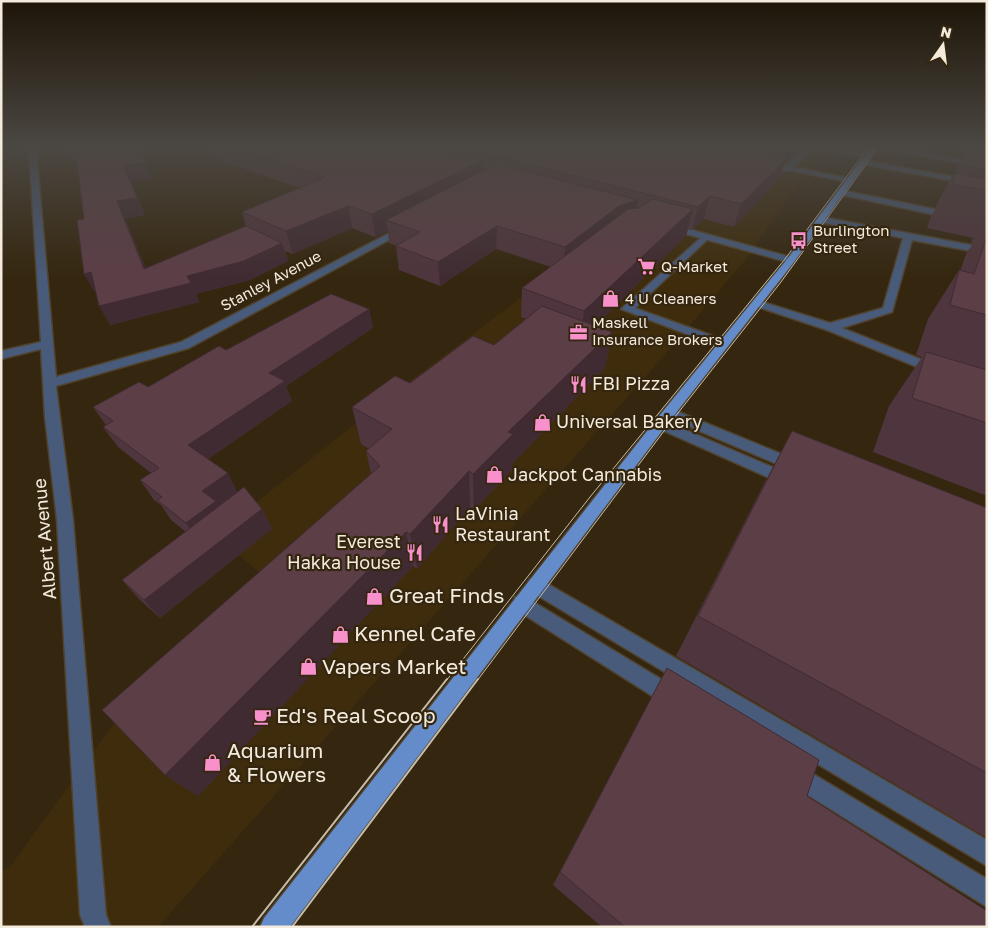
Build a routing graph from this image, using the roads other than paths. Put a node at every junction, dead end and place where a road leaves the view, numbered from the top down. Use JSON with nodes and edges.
{"nodes":[{"id":1,"x":36,"y":191,"type":"edge"},
{"id":2,"x":842,"y":191,"type":"edge"},
{"id":3,"x":862,"y":191,"type":"edge"},
{"id":4,"x":822,"y":220,"type":"junction"},
{"id":5,"x":416,"y":222,"type":"edge"},
{"id":6,"x":655,"y":223,"type":"edge"},
{"id":7,"x":987,"y":223,"type":"edge"},
{"id":8,"x":705,"y":237,"type":"junction"},
{"id":9,"x":908,"y":237,"type":"junction"},
{"id":10,"x":987,"y":251,"type":"edge"},
{"id":11,"x":791,"y":260,"type":"junction"},
{"id":12,"x":756,"y":303,"type":"junction"},
{"id":13,"x":828,"y":327,"type":"junction"},
{"id":14,"x":46,"y":344,"type":"junction"},
{"id":15,"x":723,"y":344,"type":"junction"},
{"id":16,"x":1,"y":355,"type":"edge"},
{"id":17,"x":950,"y":374,"type":"edge"},
{"id":18,"x":51,"y":383,"type":"junction"},
{"id":19,"x":665,"y":419,"type":"junction"},
{"id":20,"x":812,"y":473,"type":"edge"},
{"id":21,"x":799,"y":484,"type":"edge"},
{"id":22,"x":536,"y":585,"type":"junction"},
{"id":23,"x":522,"y":603,"type":"junction"},
{"id":24,"x":688,"y":707,"type":"edge"},
{"id":25,"x":779,"y":764,"type":"edge"},
{"id":26,"x":987,"y":854,"type":"edge"},
{"id":27,"x":987,"y":894,"type":"edge"},
{"id":28,"x":98,"y":927,"type":"edge"},
{"id":29,"x":273,"y":927,"type":"edge"}],
"edges":[{"from":1,"to":14,"type":"street","name":"Albert Avenue"},
{"from":2,"to":4,"type":"main road"},
{"from":3,"to":7,"type":"street"},
{"from":4,"to":9,"type":"street"},
{"from":4,"to":11,"type":"main road"},
{"from":5,"to":18,"type":"street","name":"Stanley Avenue"},
{"from":6,"to":8,"type":"street"},
{"from":8,"to":11,"type":"street"},
{"from":8,"to":15,"type":"street"},
{"from":9,"to":10,"type":"street"},
{"from":9,"to":13,"type":"street"},
{"from":11,"to":12,"type":"main road"},
{"from":12,"to":13,"type":"street"},
{"from":12,"to":15,"type":"main road"},
{"from":13,"to":17,"type":"street"},
{"from":14,"to":16,"type":"street"},
{"from":14,"to":18,"type":"street","name":"Albert Avenue"},
{"from":15,"to":19,"type":"main road"},
{"from":18,"to":28,"type":"street","name":"Albert Avenue"},
{"from":19,"to":20,"type":"street"},
{"from":19,"to":21,"type":"street"},
{"from":19,"to":22,"type":"main road"},
{"from":22,"to":23,"type":"main road"},
{"from":22,"to":26,"type":"street"},
{"from":23,"to":24,"type":"street"},
{"from":23,"to":29,"type":"main road"},
{"from":25,"to":27,"type":"street"}]}
